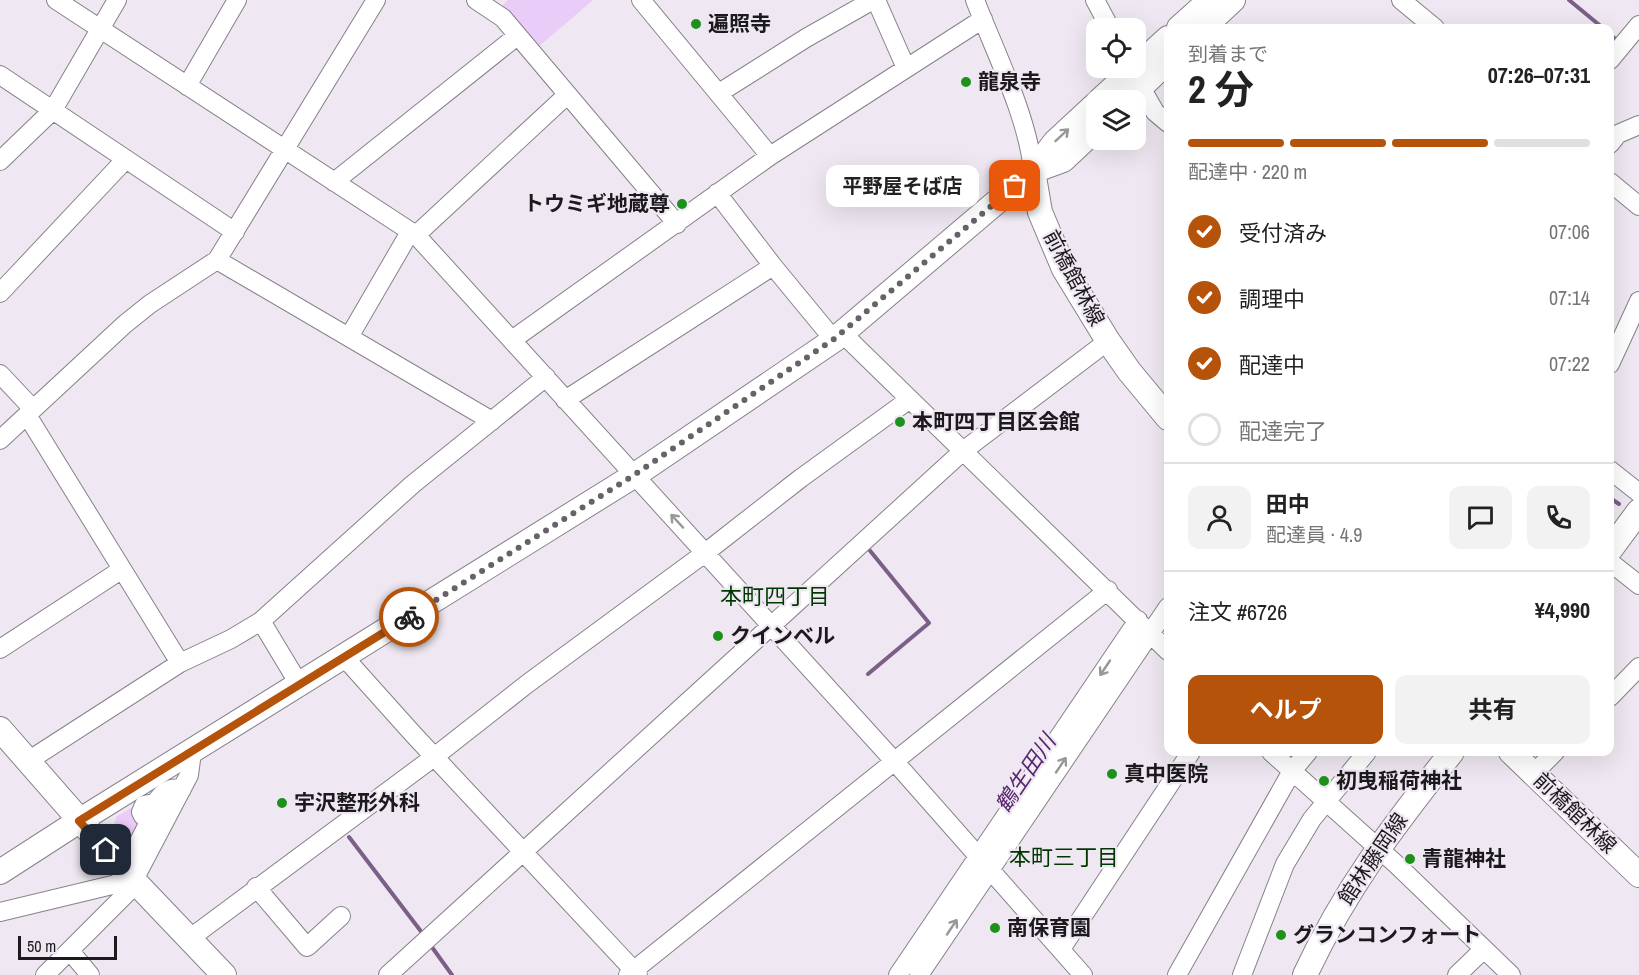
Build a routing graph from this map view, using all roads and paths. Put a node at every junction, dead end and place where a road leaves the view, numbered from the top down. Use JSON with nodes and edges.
{"nodes":[{"id":1,"x":56,"y":0,"type":"edge"},
{"id":2,"x":117,"y":0,"type":"edge"},
{"id":3,"x":237,"y":0,"type":"edge"},
{"id":4,"x":376,"y":0,"type":"edge"},
{"id":5,"x":641,"y":0,"type":"edge"},
{"id":6,"x":875,"y":0,"type":"edge"},
{"id":7,"x":975,"y":0,"type":"edge"},
{"id":8,"x":1095,"y":0,"type":"edge"},
{"id":9,"x":1210,"y":0,"type":"edge"},
{"id":10,"x":1233,"y":0,"type":"edge"},
{"id":11,"x":1401,"y":0,"type":"edge"},
{"id":12,"x":488,"y":3,"type":"edge"},
{"id":13,"x":1105,"y":18,"type":"edge"},
{"id":14,"x":982,"y":19,"type":"junction"},
{"id":15,"x":1183,"y":24,"type":"edge"},
{"id":16,"x":1207,"y":24,"type":"edge"},
{"id":17,"x":1430,"y":24,"type":"edge"},
{"id":18,"x":1639,"y":25,"type":"edge"},
{"id":19,"x":100,"y":29,"type":"junction"},
{"id":20,"x":517,"y":36,"type":"junction"},
{"id":21,"x":1164,"y":43,"type":"edge"},
{"id":22,"x":1614,"y":55,"type":"edge"},
{"id":23,"x":1164,"y":63,"type":"edge"},
{"id":24,"x":906,"y":68,"type":"junction"},
{"id":25,"x":0,"y":75,"type":"edge"},
{"id":26,"x":1132,"y":82,"type":"edge"},
{"id":27,"x":187,"y":86,"type":"junction"},
{"id":28,"x":1118,"y":90,"type":"edge"},
{"id":29,"x":719,"y":93,"type":"junction"},
{"id":30,"x":567,"y":95,"type":"junction"},
{"id":31,"x":53,"y":110,"type":"junction"},
{"id":32,"x":1086,"y":113,"type":"edge"},
{"id":33,"x":1164,"y":120,"type":"edge"},
{"id":34,"x":1639,"y":125,"type":"edge"},
{"id":35,"x":1614,"y":134,"type":"edge"},
{"id":36,"x":1086,"y":138,"type":"edge"},
{"id":37,"x":285,"y":151,"type":"junction"},
{"id":38,"x":770,"y":156,"type":"junction"},
{"id":39,"x":125,"y":160,"type":"junction"},
{"id":40,"x":0,"y":161,"type":"edge"},
{"id":41,"x":1033,"y":171,"type":"junction"},
{"id":42,"x":334,"y":182,"type":"junction"},
{"id":43,"x":1614,"y":185,"type":"edge"},
{"id":44,"x":717,"y":193,"type":"junction"},
{"id":45,"x":1639,"y":206,"type":"edge"},
{"id":46,"x":677,"y":224,"type":"junction"},
{"id":47,"x":235,"y":232,"type":"junction"},
{"id":48,"x":413,"y":233,"type":"junction"},
{"id":49,"x":217,"y":260,"type":"junction"},
{"id":50,"x":773,"y":266,"type":"junction"},
{"id":51,"x":0,"y":293,"type":"edge"},
{"id":52,"x":1639,"y":301,"type":"edge"},
{"id":53,"x":838,"y":336,"type":"junction"},
{"id":54,"x":349,"y":338,"type":"junction"},
{"id":55,"x":512,"y":340,"type":"junction"},
{"id":56,"x":1108,"y":341,"type":"junction"},
{"id":57,"x":1614,"y":355,"type":"edge"},
{"id":58,"x":0,"y":374,"type":"edge"},
{"id":59,"x":546,"y":377,"type":"junction"},
{"id":60,"x":910,"y":399,"type":"junction"},
{"id":61,"x":566,"y":400,"type":"junction"},
{"id":62,"x":30,"y":412,"type":"junction"},
{"id":63,"x":1164,"y":413,"type":"edge"},
{"id":64,"x":492,"y":421,"type":"junction"},
{"id":65,"x":0,"y":440,"type":"edge"},
{"id":66,"x":963,"y":451,"type":"junction"},
{"id":67,"x":1614,"y":473,"type":"edge"},
{"id":68,"x":634,"y":475,"type":"junction"},
{"id":69,"x":1639,"y":493,"type":"edge"},
{"id":70,"x":1639,"y":511,"type":"edge"},
{"id":71,"x":1614,"y":545,"type":"edge"},
{"id":72,"x":705,"y":553,"type":"junction"},
{"id":73,"x":1614,"y":565,"type":"edge"},
{"id":74,"x":121,"y":570,"type":"junction"},
{"id":75,"x":1639,"y":585,"type":"edge"},
{"id":76,"x":1108,"y":590,"type":"junction"},
{"id":77,"x":1164,"y":610,"type":"edge"},
{"id":78,"x":261,"y":621,"type":"junction"},
{"id":79,"x":1145,"y":626,"type":"junction"},
{"id":80,"x":772,"y":627,"type":"junction"},
{"id":81,"x":1164,"y":647,"type":"edge"},
{"id":82,"x":0,"y":649,"type":"edge"},
{"id":83,"x":344,"y":657,"type":"junction"},
{"id":84,"x":180,"y":663,"type":"junction"},
{"id":85,"x":1639,"y":667,"type":"edge"},
{"id":86,"x":299,"y":684,"type":"junction"},
{"id":87,"x":1614,"y":693,"type":"edge"},
{"id":88,"x":0,"y":729,"type":"edge"},
{"id":89,"x":192,"y":752,"type":"junction"},
{"id":90,"x":1188,"y":756,"type":"edge"},
{"id":91,"x":1276,"y":756,"type":"edge"},
{"id":92,"x":1305,"y":756,"type":"edge"},
{"id":93,"x":1364,"y":756,"type":"edge"},
{"id":94,"x":1449,"y":756,"type":"edge"},
{"id":95,"x":1515,"y":756,"type":"edge"},
{"id":96,"x":1551,"y":756,"type":"edge"},
{"id":97,"x":434,"y":757,"type":"junction"},
{"id":98,"x":28,"y":761,"type":"junction"},
{"id":99,"x":895,"y":762,"type":"junction"},
{"id":100,"x":1292,"y":771,"type":"junction"},
{"id":101,"x":1534,"y":774,"type":"junction"},
{"id":102,"x":183,"y":789,"type":"junction"},
{"id":103,"x":116,"y":799,"type":"junction"},
{"id":104,"x":1327,"y":800,"type":"junction"},
{"id":105,"x":148,"y":813,"type":"junction"},
{"id":106,"x":79,"y":821,"type":"junction"},
{"id":107,"x":1378,"y":847,"type":"junction"},
{"id":108,"x":522,"y":852,"type":"junction"},
{"id":109,"x":983,"y":864,"type":"junction"},
{"id":110,"x":0,"y":872,"type":"edge"},
{"id":111,"x":126,"y":873,"type":"junction"},
{"id":112,"x":1639,"y":875,"type":"edge"},
{"id":113,"x":256,"y":887,"type":"junction"},
{"id":114,"x":0,"y":912,"type":"edge"},
{"id":115,"x":341,"y":916,"type":"dead end"},
{"id":116,"x":189,"y":939,"type":"junction"},
{"id":117,"x":1061,"y":949,"type":"junction"},
{"id":118,"x":1484,"y":949,"type":"junction"},
{"id":119,"x":70,"y":951,"type":"junction"},
{"id":120,"x":633,"y":974,"type":"edge"},
{"id":121,"x":45,"y":975,"type":"edge"},
{"id":122,"x":90,"y":975,"type":"edge"},
{"id":123,"x":224,"y":975,"type":"edge"},
{"id":124,"x":388,"y":975,"type":"edge"},
{"id":125,"x":898,"y":975,"type":"edge"},
{"id":126,"x":919,"y":975,"type":"edge"},
{"id":127,"x":1083,"y":975,"type":"edge"},
{"id":128,"x":1177,"y":975,"type":"edge"},
{"id":129,"x":1242,"y":975,"type":"edge"},
{"id":130,"x":1305,"y":975,"type":"edge"},
{"id":131,"x":1457,"y":975,"type":"edge"},
{"id":132,"x":1511,"y":975,"type":"edge"}],
"edges":[{"from":1,"to":19,"type":"street"},
{"from":2,"to":19,"type":"street"},
{"from":3,"to":27,"type":"street"},
{"from":4,"to":37,"type":"street"},
{"from":5,"to":29,"type":"street"},
{"from":6,"to":24,"type":"street"},
{"from":6,"to":29,"type":"street"},
{"from":7,"to":14,"type":"street"},
{"from":8,"to":13,"type":"street"},
{"from":9,"to":15,"type":"main road"},
{"from":10,"to":16,"type":"main road"},
{"from":11,"to":17,"type":"street"},
{"from":12,"to":20,"type":"street"},
{"from":14,"to":24,"type":"street"},
{"from":14,"to":41,"type":"street"},
{"from":18,"to":22,"type":"street"},
{"from":19,"to":27,"type":"street"},
{"from":19,"to":31,"type":"street"},
{"from":20,"to":30,"type":"street"},
{"from":20,"to":42,"type":"street"},
{"from":21,"to":26,"type":"main road"},
{"from":23,"to":26,"type":"main road"},
{"from":24,"to":38,"type":"street"},
{"from":25,"to":31,"type":"street"},
{"from":26,"to":28,"type":"main road"},
{"from":26,"to":33,"type":"street"},
{"from":27,"to":37,"type":"street"},
{"from":29,"to":38,"type":"street"},
{"from":30,"to":46,"type":"street"},
{"from":30,"to":48,"type":"street"},
{"from":31,"to":39,"type":"street"},
{"from":31,"to":40,"type":"street"},
{"from":41,"to":32,"type":"main road","one_way":true},
{"from":34,"to":35,"type":"street"},
{"from":36,"to":41,"type":"main road"},
{"from":37,"to":42,"type":"street"},
{"from":37,"to":47,"type":"street"},
{"from":38,"to":44,"type":"street"},
{"from":39,"to":47,"type":"street"},
{"from":39,"to":51,"type":"street"},
{"from":41,"to":53,"type":"main road"},
{"from":41,"to":56,"type":"main road","name":"前橋館林線"},
{"from":42,"to":48,"type":"street"},
{"from":43,"to":45,"type":"street"},
{"from":44,"to":46,"type":"street"},
{"from":44,"to":50,"type":"street"},
{"from":46,"to":55,"type":"street"},
{"from":47,"to":49,"type":"street"},
{"from":48,"to":54,"type":"street"},
{"from":48,"to":55,"type":"street"},
{"from":49,"to":54,"type":"street"},
{"from":49,"to":62,"type":"street"},
{"from":50,"to":53,"type":"street"},
{"from":50,"to":61,"type":"street"},
{"from":52,"to":57,"type":"street"},
{"from":53,"to":60,"type":"street"},
{"from":53,"to":68,"type":"main road"},
{"from":54,"to":64,"type":"street"},
{"from":55,"to":59,"type":"street"},
{"from":56,"to":63,"type":"main road","name":"前橋館林線"},
{"from":56,"to":66,"type":"street"},
{"from":58,"to":62,"type":"street"},
{"from":59,"to":61,"type":"street"},
{"from":59,"to":64,"type":"street"},
{"from":60,"to":66,"type":"street"},
{"from":60,"to":72,"type":"street"},
{"from":61,"to":68,"type":"street"},
{"from":62,"to":65,"type":"street"},
{"from":62,"to":74,"type":"street"},
{"from":64,"to":78,"type":"street"},
{"from":66,"to":76,"type":"street"},
{"from":66,"to":80,"type":"street"},
{"from":67,"to":69,"type":"street"},
{"from":72,"to":68,"type":"street","one_way":true},
{"from":68,"to":83,"type":"main road"},
{"from":70,"to":71,"type":"main road"},
{"from":72,"to":80,"type":"street"},
{"from":72,"to":97,"type":"street"},
{"from":73,"to":75,"type":"street"},
{"from":74,"to":82,"type":"street"},
{"from":74,"to":84,"type":"street"},
{"from":76,"to":79,"type":"street"},
{"from":76,"to":99,"type":"street"},
{"from":77,"to":79,"type":"street"},
{"from":78,"to":84,"type":"street"},
{"from":78,"to":86,"type":"street"},
{"from":79,"to":81,"type":"street"},
{"from":79,"to":109,"type":"street"},
{"from":80,"to":99,"type":"street"},
{"from":80,"to":108,"type":"street"},
{"from":83,"to":86,"type":"main road"},
{"from":83,"to":97,"type":"street"},
{"from":84,"to":98,"type":"street"},
{"from":85,"to":87,"type":"street"},
{"from":86,"to":89,"type":"main road"},
{"from":88,"to":98,"type":"main road"},
{"from":89,"to":102,"type":"street"},
{"from":89,"to":103,"type":"main road"},
{"from":90,"to":117,"type":"street"},
{"from":91,"to":100,"type":"street"},
{"from":92,"to":100,"type":"street"},
{"from":93,"to":104,"type":"street"},
{"from":94,"to":107,"type":"main road","name":"館林藤岡線"},
{"from":95,"to":101,"type":"main road","name":"前橋館林線"},
{"from":96,"to":101,"type":"street"},
{"from":97,"to":108,"type":"street"},
{"from":97,"to":113,"type":"street"},
{"from":98,"to":106,"type":"main road"},
{"from":99,"to":109,"type":"street"},
{"from":99,"to":120,"type":"street"},
{"from":100,"to":104,"type":"street"},
{"from":100,"to":128,"type":"street"},
{"from":101,"to":112,"type":"main road","name":"前橋館林線"},
{"from":102,"to":105,"type":"street"},
{"from":102,"to":111,"type":"street"},
{"from":103,"to":105,"type":"street"},
{"from":103,"to":106,"type":"main road"},
{"from":104,"to":107,"type":"street"},
{"from":104,"to":129,"type":"street"},
{"from":105,"to":111,"type":"street"},
{"from":106,"to":110,"type":"main road"},
{"from":106,"to":111,"type":"main road"},
{"from":107,"to":118,"type":"street"},
{"from":107,"to":130,"type":"main road","name":"館林藤岡線"},
{"from":108,"to":120,"type":"street"},
{"from":108,"to":124,"type":"street"},
{"from":109,"to":117,"type":"street"},
{"from":109,"to":125,"type":"street"},
{"from":126,"to":109,"type":"street","one_way":true},
{"from":111,"to":114,"type":"street"},
{"from":111,"to":116,"type":"main road"},
{"from":111,"to":119,"type":"street"},
{"from":113,"to":115,"type":"street"},
{"from":113,"to":116,"type":"street"},
{"from":116,"to":123,"type":"main road"},
{"from":117,"to":127,"type":"street"},
{"from":118,"to":131,"type":"street"},
{"from":118,"to":132,"type":"street"},
{"from":119,"to":121,"type":"street"},
{"from":119,"to":122,"type":"street"}]}
